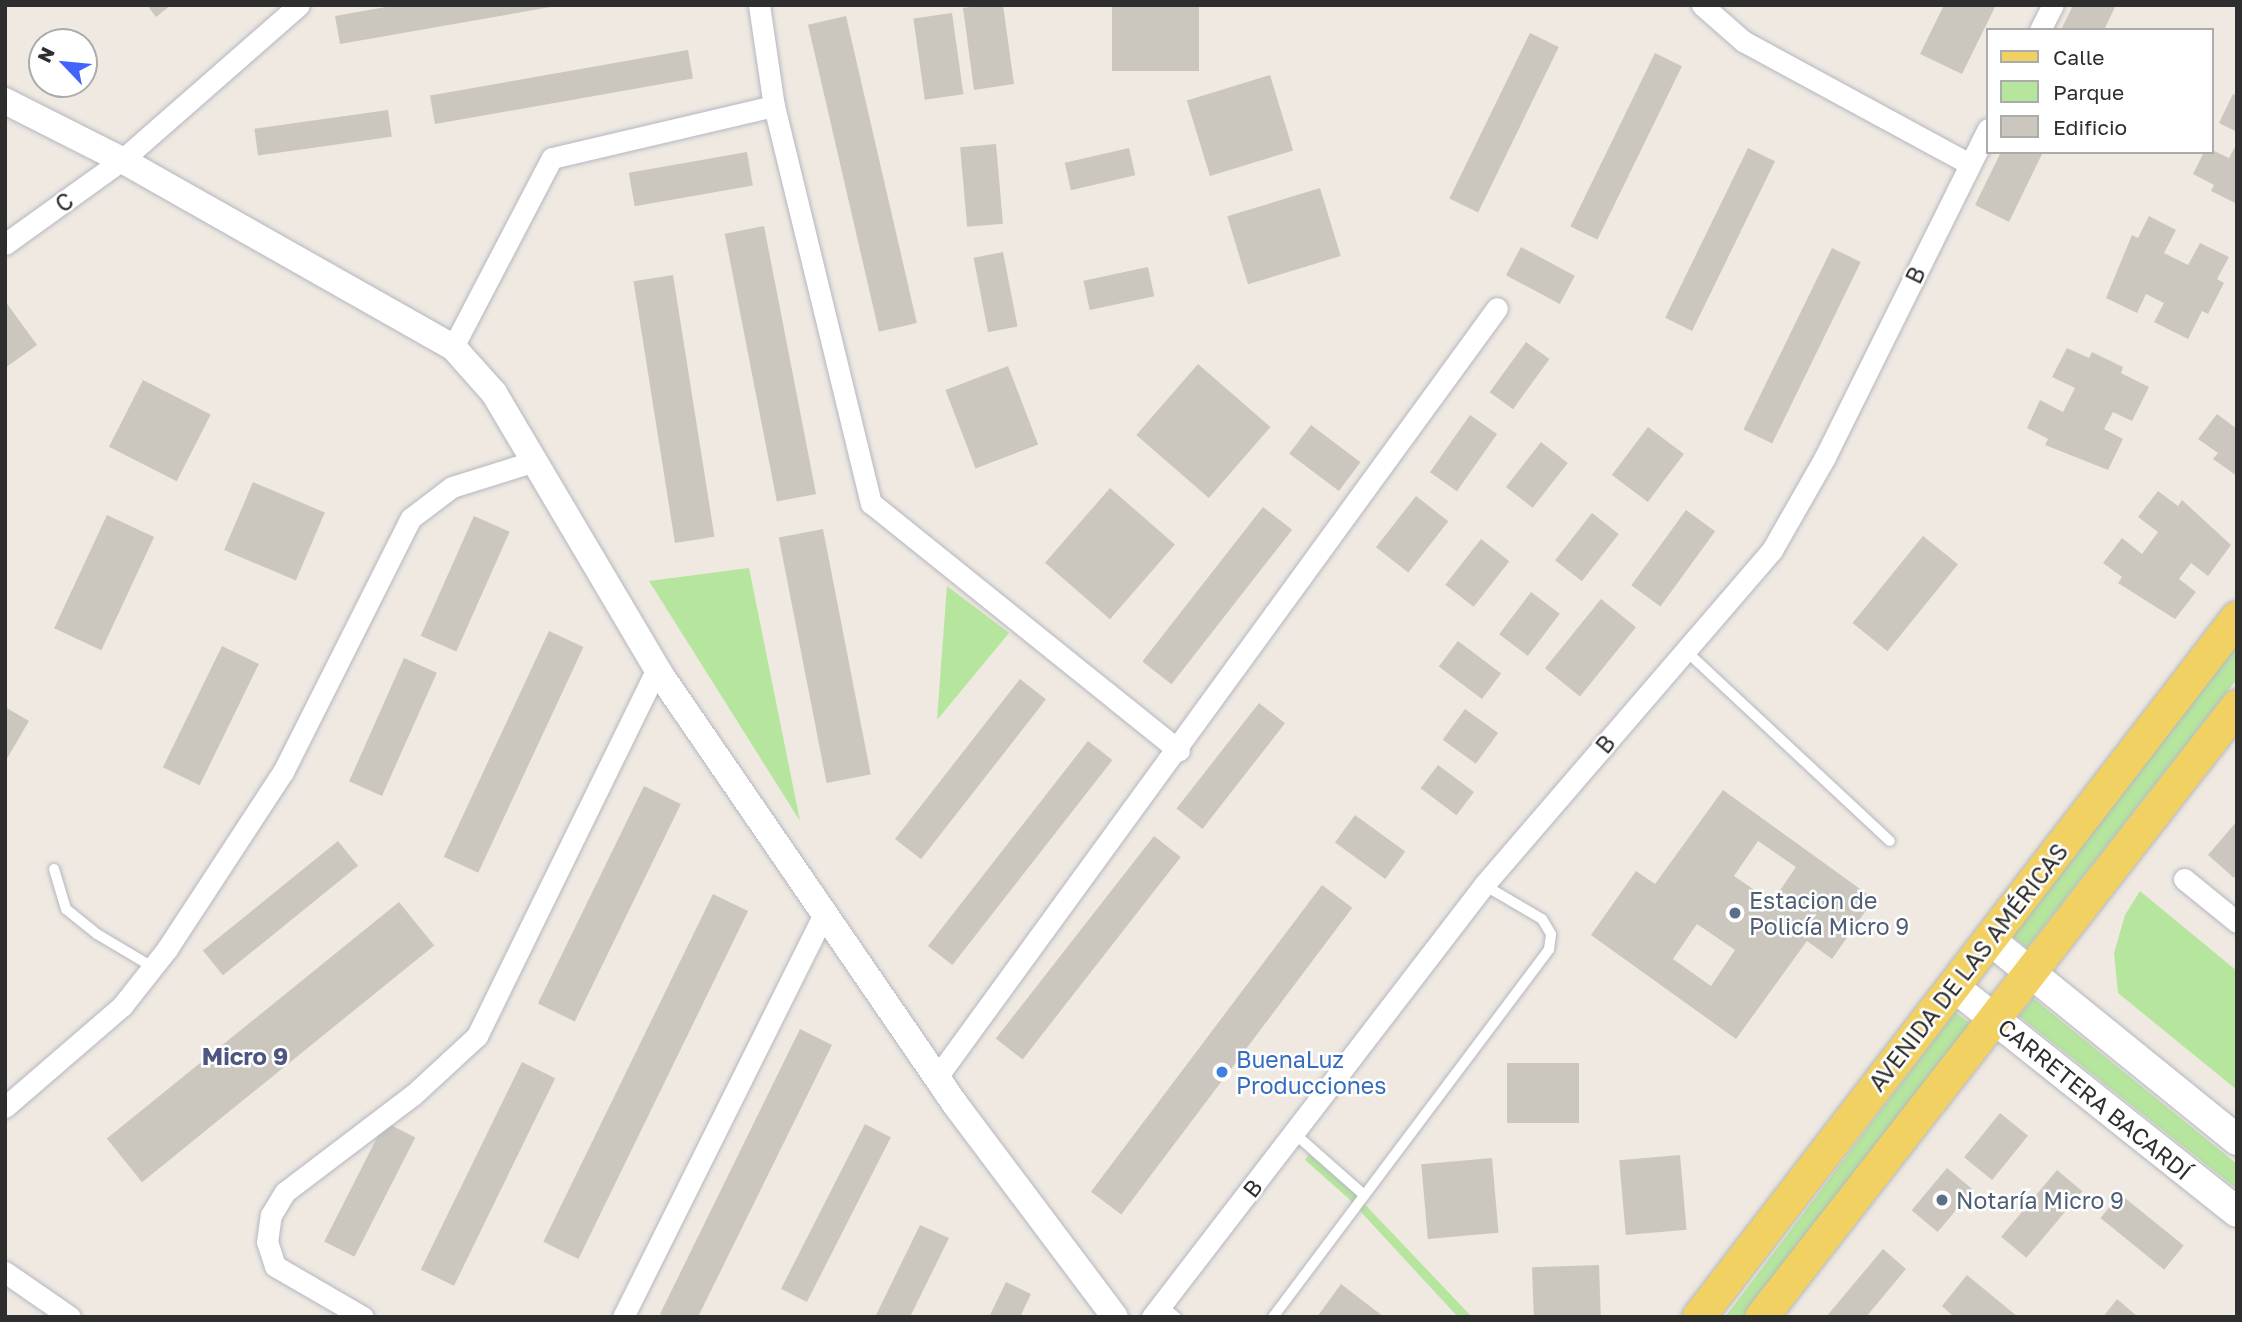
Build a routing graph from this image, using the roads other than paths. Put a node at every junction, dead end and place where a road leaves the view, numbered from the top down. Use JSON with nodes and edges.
{"nodes":[{"id":1,"x":299,"y":5,"type":"edge"},
{"id":2,"x":759,"y":5,"type":"edge"},
{"id":3,"x":1702,"y":5,"type":"edge"},
{"id":4,"x":2053,"y":5,"type":"edge"},
{"id":5,"x":2041,"y":28,"type":"edge"},
{"id":6,"x":5,"y":101,"type":"edge"},
{"id":7,"x":774,"y":106,"type":"junction"},
{"id":8,"x":1986,"y":133,"type":"edge"},
{"id":9,"x":122,"y":160,"type":"junction"},
{"id":10,"x":1970,"y":164,"type":"junction"},
{"id":11,"x":5,"y":244,"type":"edge"},
{"id":12,"x":1497,"y":308,"type":"dead end"},
{"id":13,"x":453,"y":347,"type":"junction"},
{"id":14,"x":535,"y":461,"type":"junction"},
{"id":15,"x":2237,"y":617,"type":"edge"},
{"id":16,"x":1685,"y":650,"type":"junction"},
{"id":17,"x":657,"y":669,"type":"junction"},
{"id":18,"x":2237,"y":706,"type":"edge"},
{"id":19,"x":1178,"y":751,"type":"junction"},
{"id":20,"x":1890,"y":841,"type":"dead end"},
{"id":21,"x":54,"y":869,"type":"dead end"},
{"id":22,"x":2184,"y":879,"type":"dead end"},
{"id":23,"x":1485,"y":885,"type":"junction"},
{"id":24,"x":824,"y":913,"type":"junction"},
{"id":25,"x":2237,"y":922,"type":"edge"},
{"id":26,"x":1989,"y":939,"type":"junction"},
{"id":27,"x":154,"y":968,"type":"junction"},
{"id":28,"x":2029,"y":972,"type":"junction"},
{"id":29,"x":1953,"y":986,"type":"junction"},
{"id":30,"x":1996,"y":1020,"type":"junction"},
{"id":31,"x":937,"y":1077,"type":"junction"},
{"id":32,"x":5,"y":1107,"type":"edge"},
{"id":33,"x":1294,"y":1133,"type":"junction"},
{"id":34,"x":2237,"y":1140,"type":"edge"},
{"id":35,"x":1364,"y":1195,"type":"junction"},
{"id":36,"x":2237,"y":1212,"type":"edge"},
{"id":37,"x":5,"y":1272,"type":"edge"},
{"id":38,"x":1163,"y":1313,"type":"edge"},
{"id":39,"x":71,"y":1317,"type":"edge"},
{"id":40,"x":363,"y":1317,"type":"edge"},
{"id":41,"x":623,"y":1317,"type":"edge"},
{"id":42,"x":1115,"y":1317,"type":"edge"},
{"id":43,"x":1273,"y":1317,"type":"edge"},
{"id":44,"x":1698,"y":1317,"type":"edge"},
{"id":45,"x":1761,"y":1317,"type":"edge"}],
"edges":[{"from":1,"to":9,"type":"street","name":"C"},
{"from":2,"to":7,"type":"street"},
{"from":3,"to":10,"type":"street"},
{"from":4,"to":5,"type":"street"},
{"from":6,"to":9,"type":"street"},
{"from":7,"to":13,"type":"street"},
{"from":7,"to":19,"type":"street"},
{"from":8,"to":10,"type":"street","name":"B"},
{"from":9,"to":11,"type":"street","name":"C"},
{"from":9,"to":13,"type":"street"},
{"from":10,"to":16,"type":"street","name":"B"},
{"from":12,"to":19,"type":"street"},
{"from":13,"to":14,"type":"street"},
{"from":14,"to":17,"type":"street"},
{"from":14,"to":27,"type":"street"},
{"from":15,"to":26,"type":"main road","name":"AVENIDA DE LAS AMÉRICAS"},
{"from":16,"to":20,"type":"lane"},
{"from":16,"to":23,"type":"street","name":"B"},
{"from":17,"to":24,"type":"street"},
{"from":17,"to":40,"type":"street"},
{"from":18,"to":28,"type":"main road"},
{"from":19,"to":31,"type":"street"},
{"from":21,"to":27,"type":"lane"},
{"from":22,"to":25,"type":"street"},
{"from":23,"to":33,"type":"street","name":"B"},
{"from":23,"to":35,"type":"lane"},
{"from":24,"to":31,"type":"street"},
{"from":24,"to":41,"type":"street"},
{"from":26,"to":28,"type":"main road"},
{"from":26,"to":29,"type":"main road","name":"AVENIDA DE LAS AMÉRICAS"},
{"from":27,"to":32,"type":"street"},
{"from":28,"to":30,"type":"main road"},
{"from":28,"to":34,"type":"main road"},
{"from":29,"to":30,"type":"main road","name":"CARRETERA BACARDÍ"},
{"from":29,"to":44,"type":"main road","name":"AVENIDA DE LAS AMÉRICAS"},
{"from":30,"to":36,"type":"main road","name":"CARRETERA BACARDÍ"},
{"from":30,"to":45,"type":"main road"},
{"from":31,"to":42,"type":"street"},
{"from":33,"to":35,"type":"lane"},
{"from":33,"to":38,"type":"street","name":"B"},
{"from":35,"to":43,"type":"lane"},
{"from":37,"to":39,"type":"street"}]}
